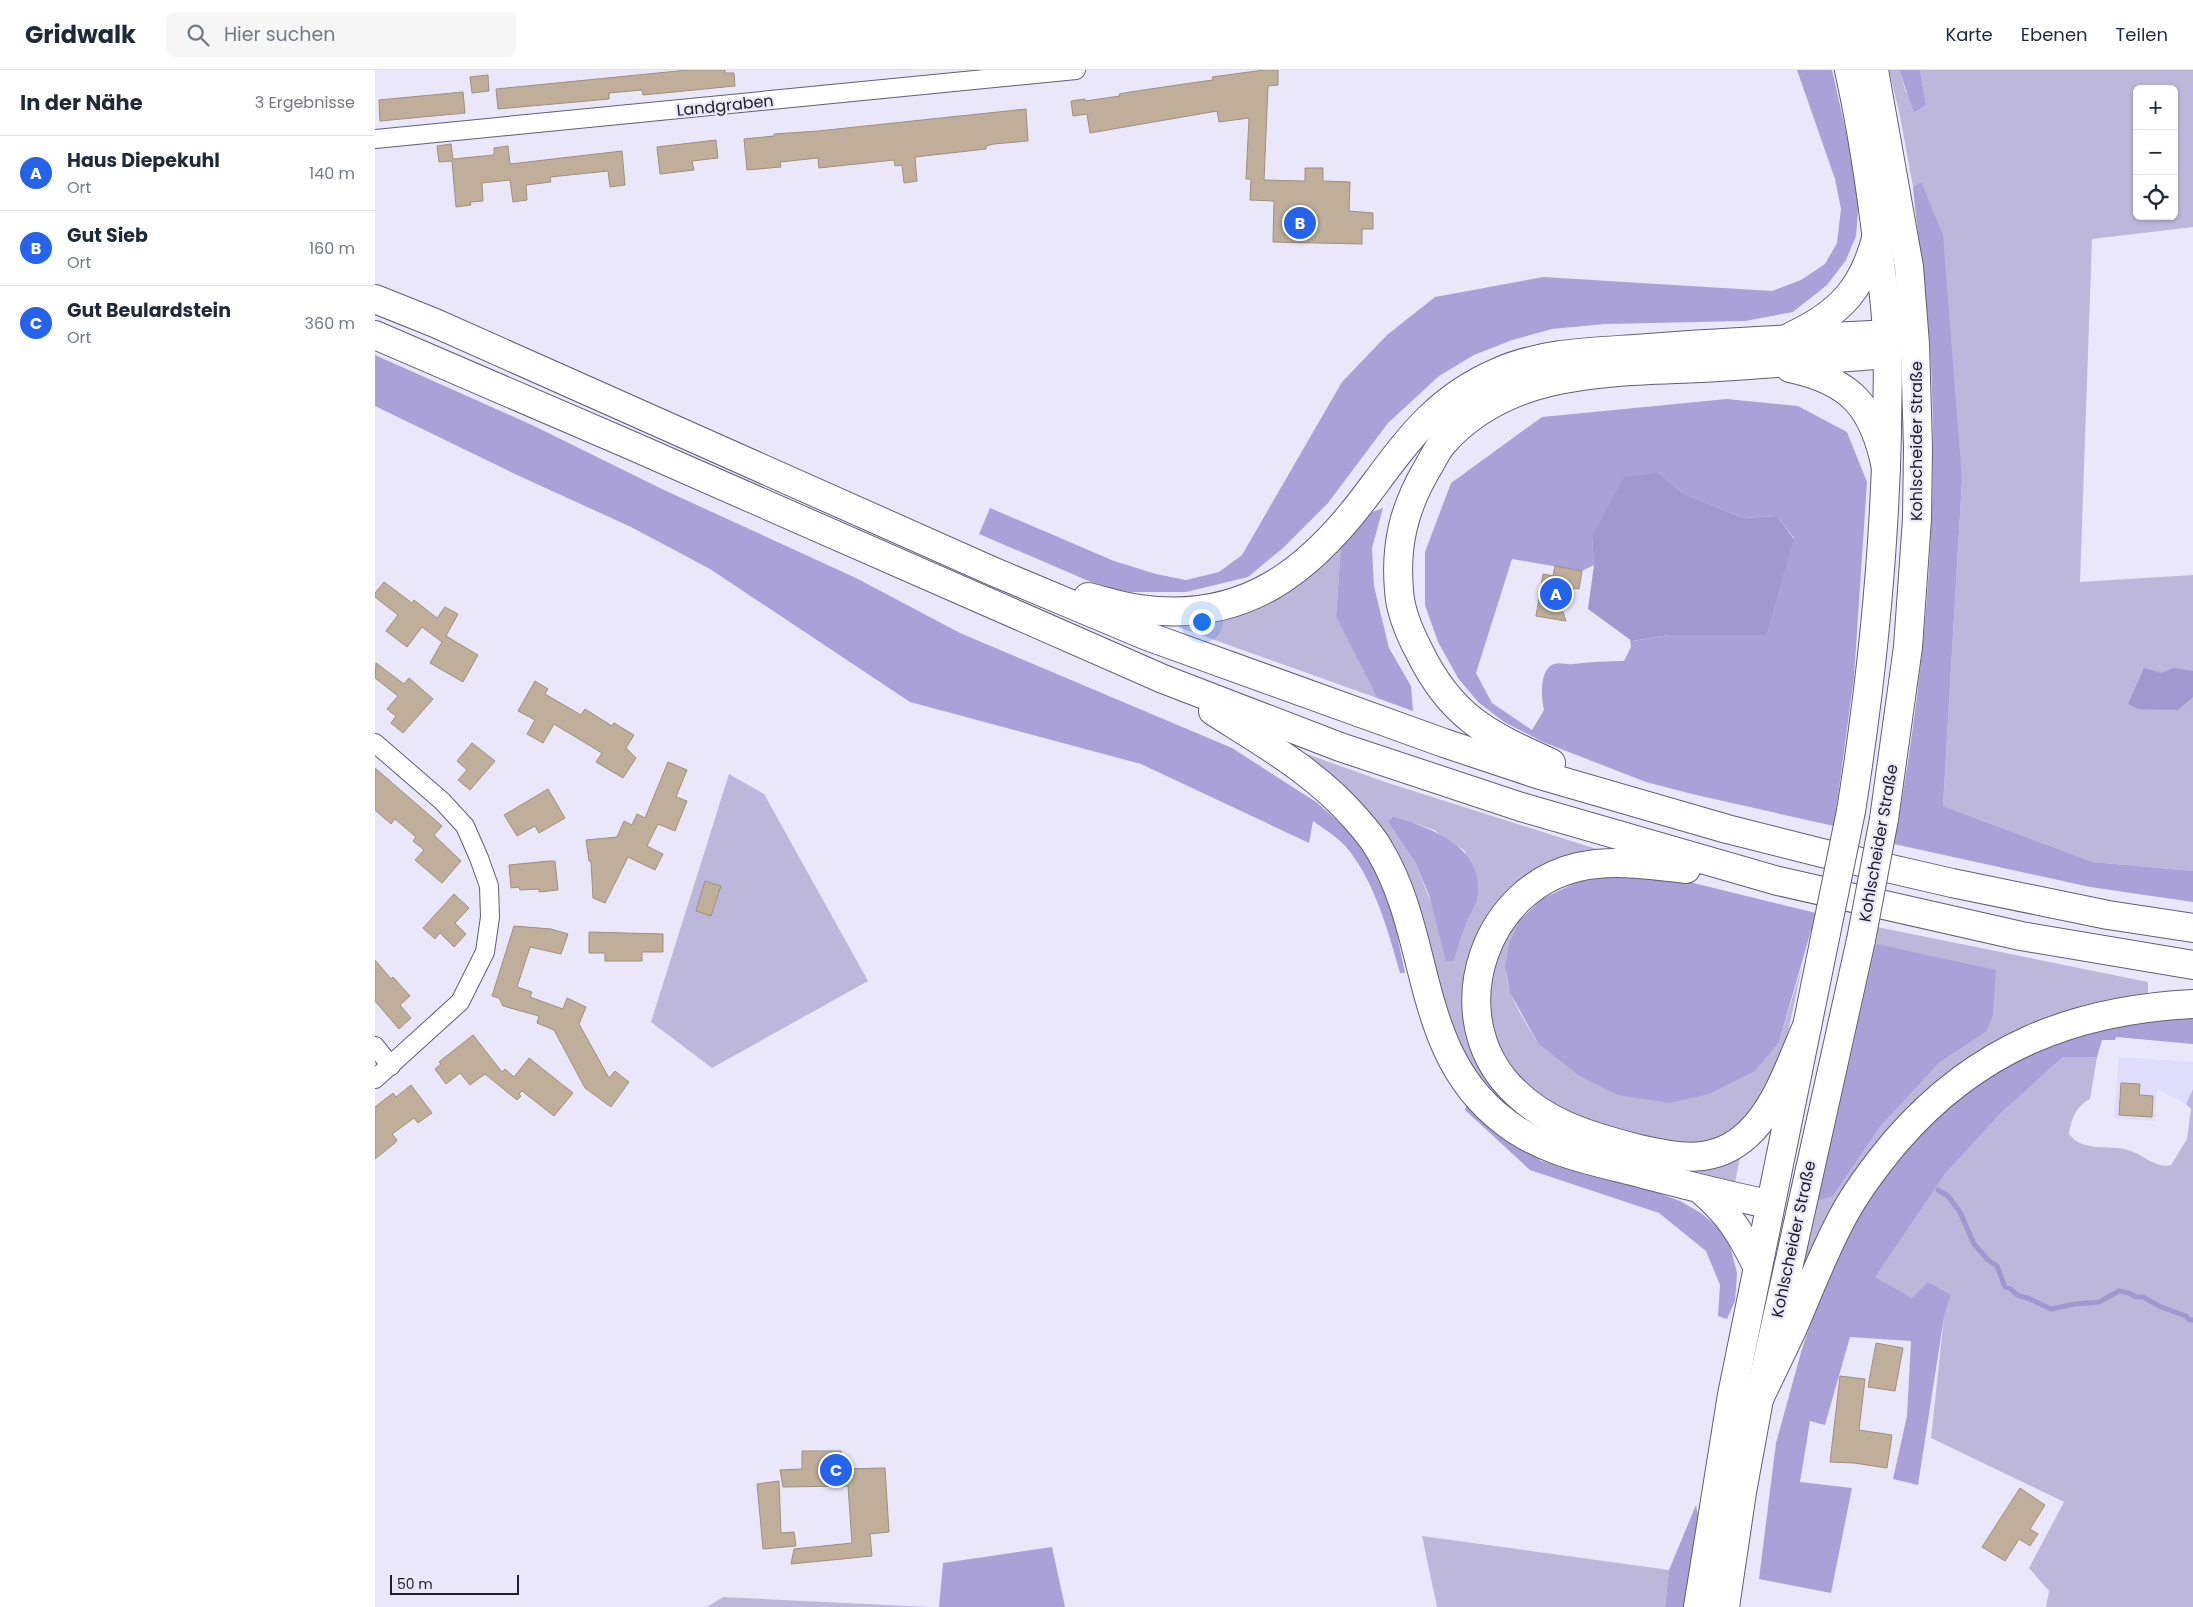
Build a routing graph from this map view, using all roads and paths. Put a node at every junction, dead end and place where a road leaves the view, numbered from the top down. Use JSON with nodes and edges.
{"nodes":[{"id":1,"x":1076,"y":70,"type":"edge"},
{"id":2,"x":1849,"y":70,"type":"edge"},
{"id":3,"x":1874,"y":70,"type":"edge"},
{"id":4,"x":375,"y":139,"type":"edge"},
{"id":5,"x":1877,"y":235,"type":"junction"},
{"id":6,"x":375,"y":299,"type":"edge"},
{"id":7,"x":375,"y":335,"type":"edge"},
{"id":8,"x":1888,"y":344,"type":"junction"},
{"id":9,"x":1915,"y":344,"type":"junction"},
{"id":10,"x":1777,"y":352,"type":"junction"},
{"id":11,"x":1886,"y":468,"type":"junction"},
{"id":12,"x":992,"y":571,"type":"junction"},
{"id":13,"x":1163,"y":679,"type":"junction"},
{"id":14,"x":375,"y":743,"type":"edge"},
{"id":15,"x":1629,"y":801,"type":"junction"},
{"id":16,"x":1778,"y":881,"type":"junction"},
{"id":17,"x":2193,"y":928,"type":"edge"},
{"id":18,"x":2193,"y":964,"type":"edge"},
{"id":19,"x":2193,"y":1004,"type":"edge"},
{"id":20,"x":1807,"y":1026,"type":"junction"},
{"id":21,"x":375,"y":1046,"type":"edge"},
{"id":22,"x":391,"y":1066,"type":"junction"},
{"id":23,"x":375,"y":1079,"type":"edge"},
{"id":24,"x":1699,"y":1189,"type":"junction"},
{"id":25,"x":1769,"y":1204,"type":"junction"},
{"id":26,"x":1799,"y":1211,"type":"junction"},
{"id":27,"x":1757,"y":1266,"type":"junction"},
{"id":28,"x":1759,"y":1399,"type":"junction"},
{"id":29,"x":1698,"y":1607,"type":"edge"},
{"id":30,"x":1725,"y":1607,"type":"edge"}],
"edges":[{"from":1,"to":4,"type":"street","name":"Landgraben"},
{"from":2,"to":5,"type":"main road","name":"Kohlscheider Straße"},
{"from":3,"to":9,"type":"main road","name":"Kohlscheider Straße"},
{"from":5,"to":8,"type":"main road","name":"Kohlscheider Straße"},
{"from":5,"to":10,"type":"main road"},
{"from":6,"to":12,"type":"main road"},
{"from":7,"to":13,"type":"main road"},
{"from":8,"to":9,"type":"main road"},
{"from":8,"to":10,"type":"main road"},
{"from":8,"to":11,"type":"main road","name":"Kohlscheider Straße"},
{"from":9,"to":26,"type":"main road","name":"Kohlscheider Straße","bridge":true},
{"from":10,"to":11,"type":"main road"},
{"from":10,"to":12,"type":"main road"},
{"from":10,"to":15,"type":"main road"},
{"from":11,"to":20,"type":"main road","name":"Kohlscheider Straße","bridge":true},
{"from":12,"to":15,"type":"main road"},
{"from":13,"to":16,"type":"main road"},
{"from":13,"to":24,"type":"main road"},
{"from":14,"to":22,"type":"street"},
{"from":15,"to":17,"type":"main road"},
{"from":16,"to":18,"type":"main road"},
{"from":16,"to":20,"type":"main road"},
{"from":19,"to":28,"type":"main road"},
{"from":20,"to":25,"type":"main road","name":"Kohlscheider Straße"},
{"from":21,"to":22,"type":"street"},
{"from":22,"to":23,"type":"street"},
{"from":24,"to":25,"type":"main road"},
{"from":24,"to":27,"type":"main road"},
{"from":25,"to":26,"type":"main road"},
{"from":25,"to":27,"type":"main road","name":"Kohlscheider Straße"},
{"from":26,"to":28,"type":"main road","name":"Kohlscheider Straße"},
{"from":27,"to":29,"type":"main road","name":"Kohlscheider Straße"},
{"from":28,"to":30,"type":"main road","name":"Kohlscheider Straße"}]}
